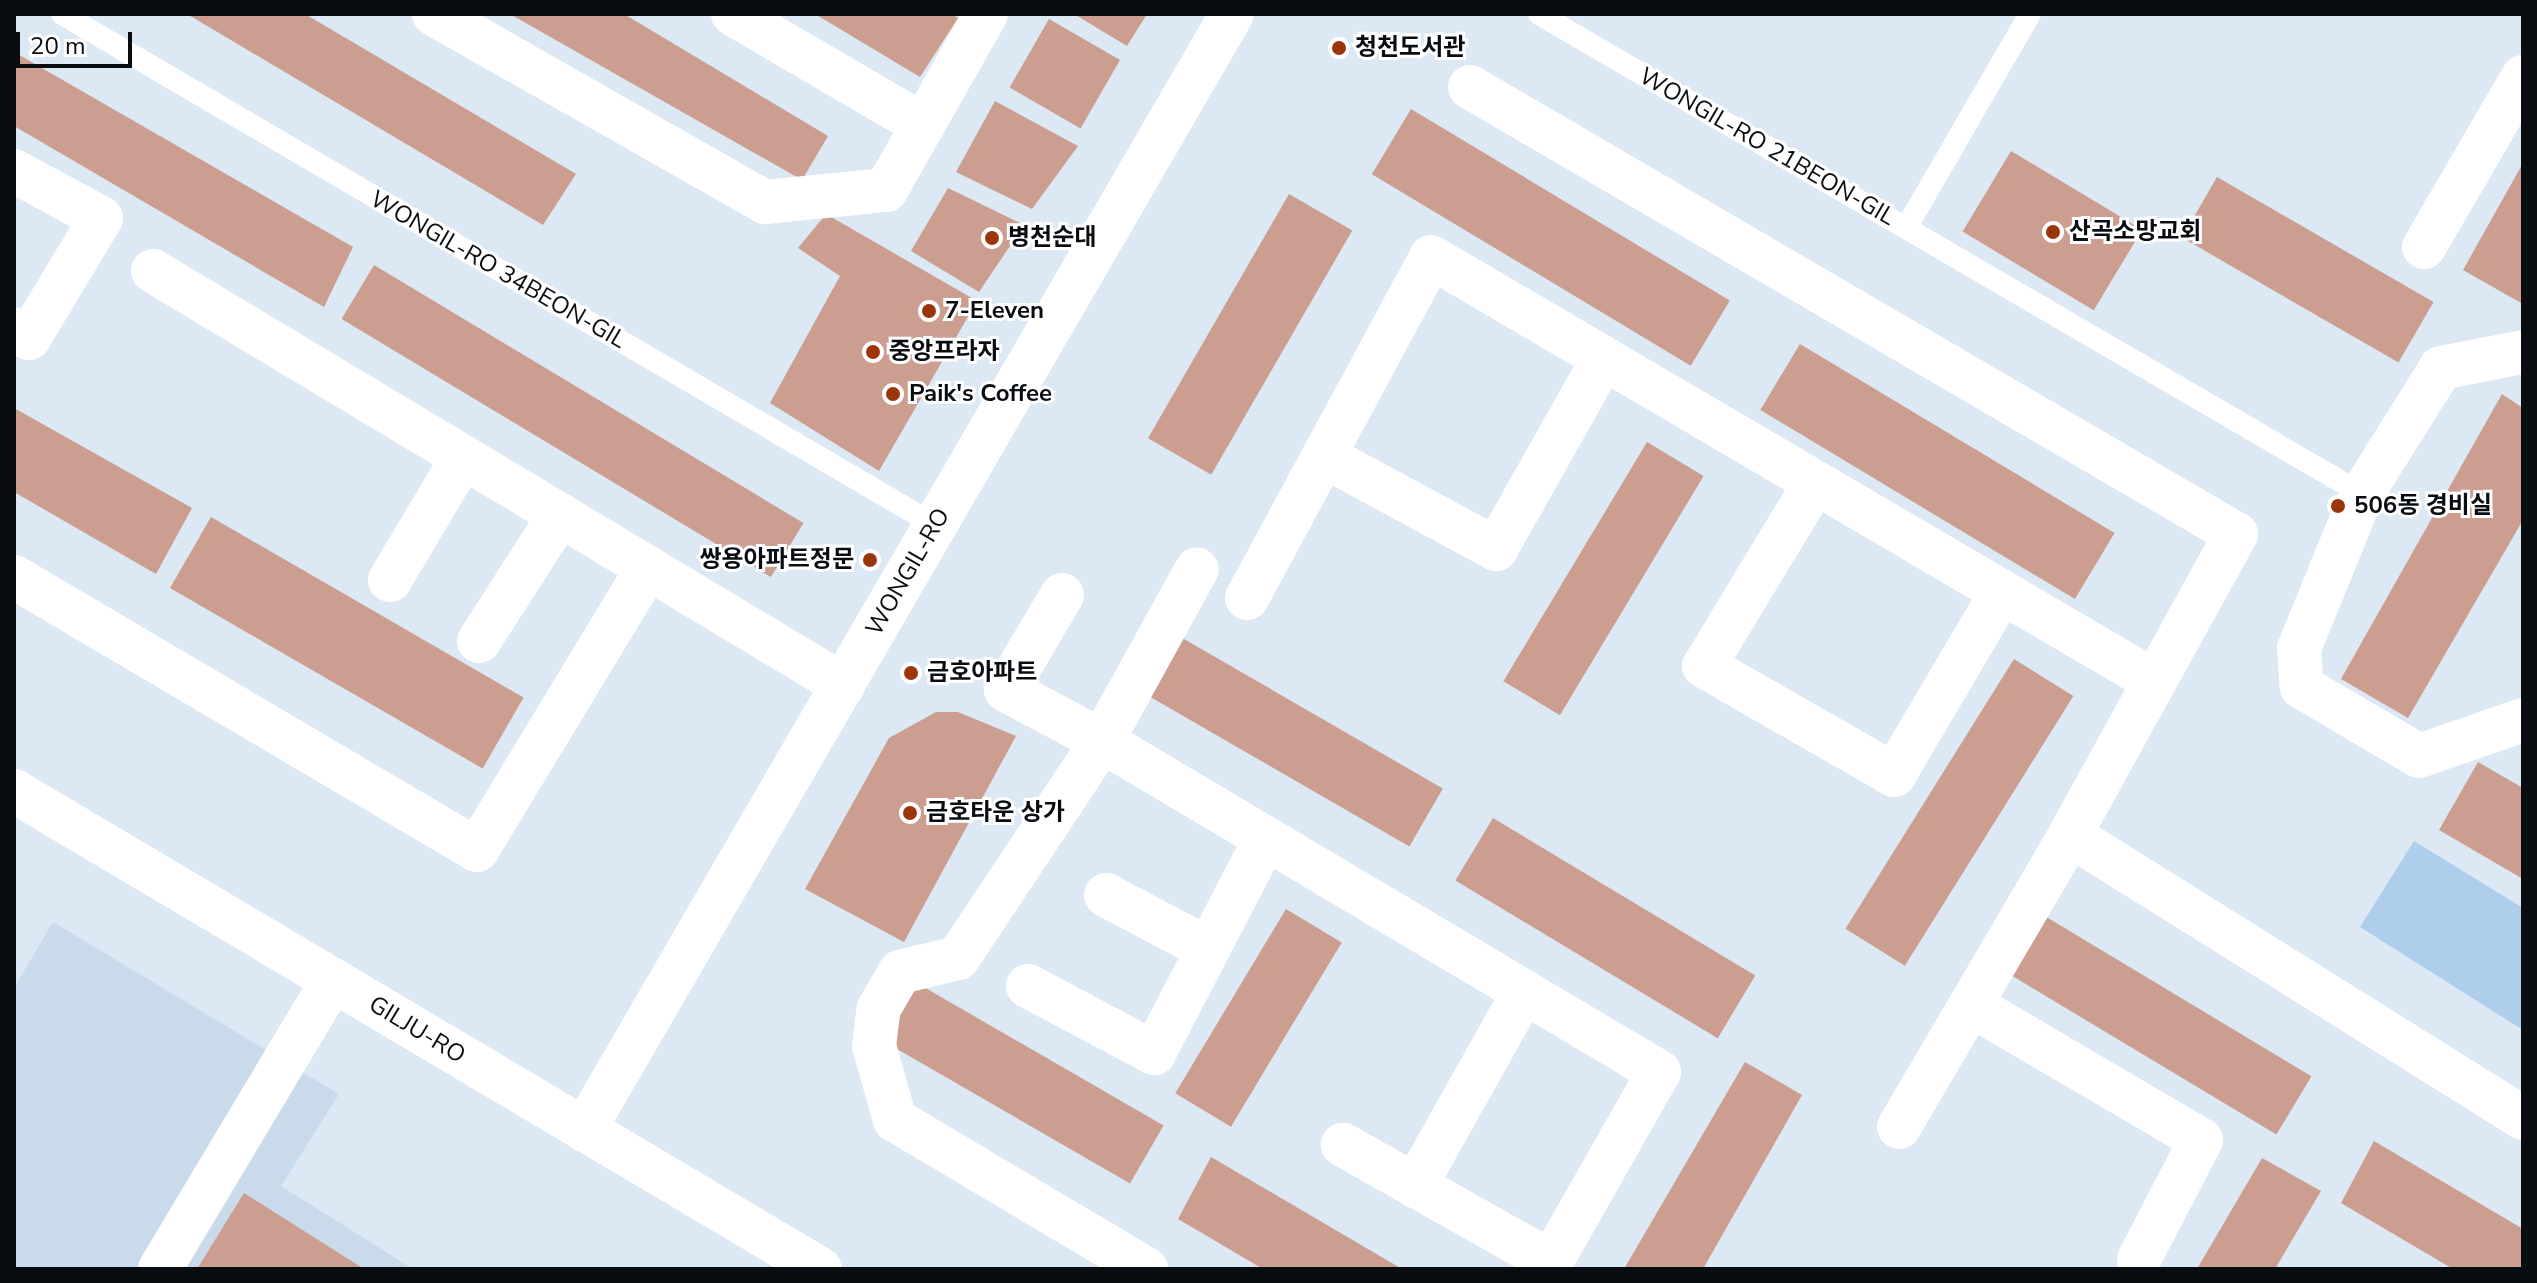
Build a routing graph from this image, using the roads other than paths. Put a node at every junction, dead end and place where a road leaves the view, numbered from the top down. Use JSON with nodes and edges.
{"nodes":[{"id":1,"x":62,"y":14,"type":"edge"},
{"id":2,"x":434,"y":14,"type":"edge"},
{"id":3,"x":733,"y":14,"type":"edge"},
{"id":4,"x":986,"y":14,"type":"edge"},
{"id":5,"x":1232,"y":14,"type":"edge"},
{"id":6,"x":1539,"y":14,"type":"edge"},
{"id":7,"x":2030,"y":14,"type":"edge"},
{"id":8,"x":2523,"y":77,"type":"edge"},
{"id":9,"x":1470,"y":87,"type":"dead end"},
{"id":10,"x":923,"y":125,"type":"junction"},
{"id":11,"x":14,"y":171,"type":"edge"},
{"id":12,"x":1906,"y":228,"type":"junction"},
{"id":13,"x":2424,"y":247,"type":"dead end"},
{"id":14,"x":153,"y":271,"type":"dead end"},
{"id":15,"x":14,"y":329,"type":"edge"},
{"id":16,"x":2523,"y":352,"type":"edge"},
{"id":17,"x":1603,"y":359,"type":"junction"},
{"id":18,"x":1324,"y":456,"type":"junction"},
{"id":19,"x":463,"y":457,"type":"junction"},
{"id":20,"x":1815,"y":483,"type":"junction"},
{"id":21,"x":2362,"y":494,"type":"junction"},
{"id":22,"x":560,"y":515,"type":"junction"},
{"id":23,"x":935,"y":525,"type":"junction"},
{"id":24,"x":648,"y":568,"type":"junction"},
{"id":25,"x":1197,"y":569,"type":"dead end"},
{"id":26,"x":14,"y":577,"type":"edge"},
{"id":27,"x":390,"y":580,"type":"dead end"},
{"id":28,"x":2002,"y":592,"type":"junction"},
{"id":29,"x":1062,"y":595,"type":"dead end"},
{"id":30,"x":1247,"y":598,"type":"dead end"},
{"id":31,"x":479,"y":641,"type":"dead end"},
{"id":32,"x":2154,"y":681,"type":"junction"},
{"id":33,"x":843,"y":685,"type":"junction"},
{"id":34,"x":2523,"y":720,"type":"edge"},
{"id":35,"x":1102,"y":741,"type":"junction"},
{"id":36,"x":14,"y":791,"type":"edge"},
{"id":37,"x":2070,"y":835,"type":"junction"},
{"id":38,"x":1266,"y":838,"type":"junction"},
{"id":39,"x":1106,"y":895,"type":"dead end"},
{"id":40,"x":1208,"y":949,"type":"junction"},
{"id":41,"x":333,"y":980,"type":"junction"},
{"id":42,"x":1028,"y":986,"type":"dead end"},
{"id":43,"x":1524,"y":992,"type":"junction"},
{"id":44,"x":1971,"y":1005,"type":"junction"},
{"id":45,"x":2523,"y":1118,"type":"edge"},
{"id":46,"x":1899,"y":1127,"type":"dead end"},
{"id":47,"x":584,"y":1130,"type":"junction"},
{"id":48,"x":1343,"y":1145,"type":"dead end"},
{"id":49,"x":1415,"y":1186,"type":"junction"},
{"id":50,"x":2139,"y":1259,"type":"dead end"},
{"id":51,"x":160,"y":1269,"type":"edge"},
{"id":52,"x":820,"y":1269,"type":"edge"},
{"id":53,"x":1146,"y":1269,"type":"edge"}],
"edges":[{"from":1,"to":23,"type":"lane","name":"WONGIL-RO 34BEON-GIL"},
{"from":2,"to":10,"type":"street"},
{"from":3,"to":10,"type":"street"},
{"from":4,"to":10,"type":"street"},
{"from":5,"to":23,"type":"street","name":"WONGIL-RO"},
{"from":6,"to":12,"type":"lane","name":"WONGIL-RO 21BEON-GIL"},
{"from":7,"to":12,"type":"lane","name":"WONGIL-RO 21BEON-GIL"},
{"from":8,"to":13,"type":"street"},
{"from":9,"to":32,"type":"street"},
{"from":11,"to":15,"type":"street"},
{"from":12,"to":21,"type":"lane"},
{"from":14,"to":19,"type":"street"},
{"from":16,"to":21,"type":"street"},
{"from":17,"to":18,"type":"street"},
{"from":17,"to":18,"type":"street"},
{"from":17,"to":20,"type":"street"},
{"from":18,"to":30,"type":"street"},
{"from":19,"to":22,"type":"street"},
{"from":19,"to":27,"type":"street"},
{"from":20,"to":28,"type":"street"},
{"from":20,"to":28,"type":"street"},
{"from":21,"to":34,"type":"street"},
{"from":22,"to":24,"type":"street"},
{"from":22,"to":31,"type":"street"},
{"from":23,"to":33,"type":"street","name":"WONGIL-RO"},
{"from":24,"to":26,"type":"street"},
{"from":24,"to":33,"type":"street"},
{"from":25,"to":35,"type":"street"},
{"from":28,"to":32,"type":"street"},
{"from":29,"to":35,"type":"street"},
{"from":32,"to":37,"type":"street"},
{"from":33,"to":47,"type":"street","name":"WONGIL-RO"},
{"from":35,"to":38,"type":"street"},
{"from":35,"to":53,"type":"street"},
{"from":36,"to":41,"type":"street","name":"GILJU-RO"},
{"from":37,"to":44,"type":"street"},
{"from":37,"to":45,"type":"street"},
{"from":38,"to":40,"type":"street"},
{"from":38,"to":43,"type":"street"},
{"from":39,"to":40,"type":"street"},
{"from":40,"to":42,"type":"street"},
{"from":41,"to":47,"type":"street","name":"GILJU-RO"},
{"from":41,"to":51,"type":"street"},
{"from":43,"to":49,"type":"street"},
{"from":43,"to":49,"type":"street"},
{"from":44,"to":46,"type":"street"},
{"from":44,"to":50,"type":"street"},
{"from":47,"to":52,"type":"street","name":"GILJU-RO"},
{"from":48,"to":49,"type":"street"}]}
